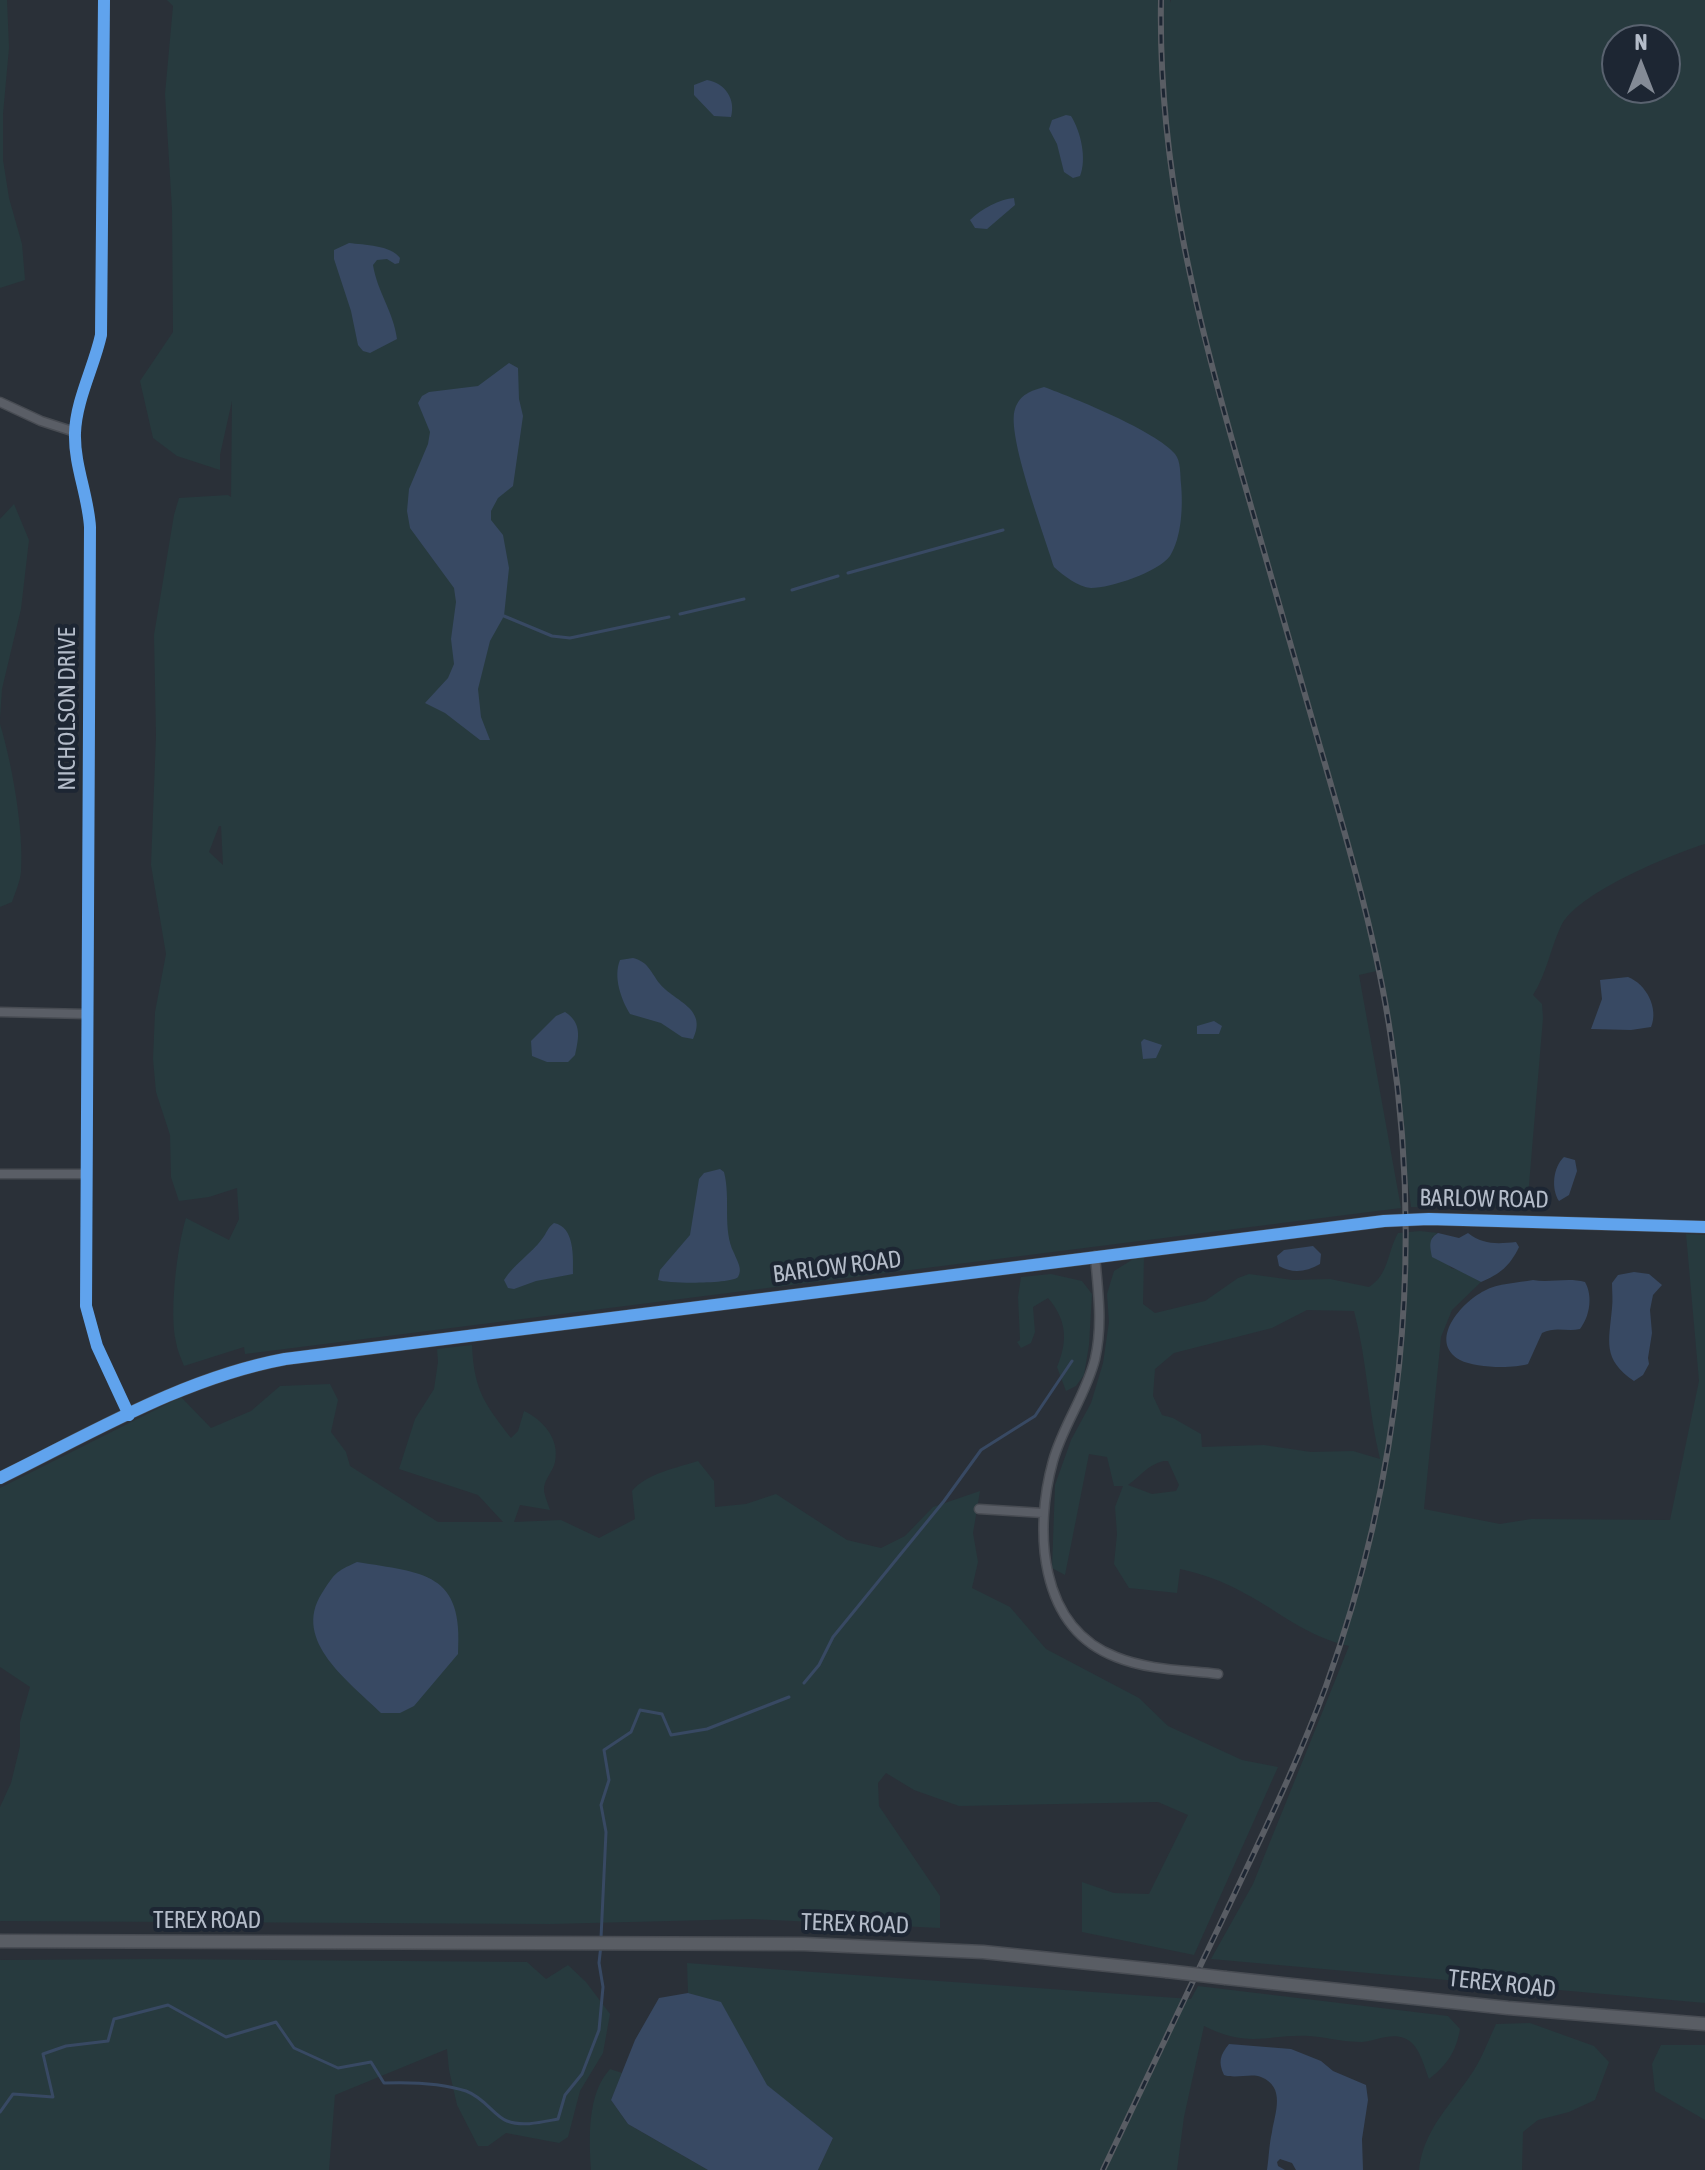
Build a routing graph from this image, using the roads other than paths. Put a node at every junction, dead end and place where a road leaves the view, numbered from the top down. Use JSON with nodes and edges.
{"nodes":[{"id":1,"x":104,"y":0,"type":"edge"},
{"id":2,"x":0,"y":402,"type":"edge"},
{"id":3,"x":75,"y":432,"type":"junction"},
{"id":4,"x":0,"y":1012,"type":"edge"},
{"id":5,"x":86,"y":1014,"type":"junction"},
{"id":6,"x":0,"y":1174,"type":"edge"},
{"id":7,"x":86,"y":1174,"type":"junction"},
{"id":8,"x":1705,"y":1227,"type":"edge"},
{"id":9,"x":1095,"y":1256,"type":"junction"},
{"id":10,"x":129,"y":1415,"type":"junction"},
{"id":11,"x":0,"y":1478,"type":"edge"},
{"id":12,"x":979,"y":1509,"type":"dead end"},
{"id":13,"x":1043,"y":1513,"type":"junction"},
{"id":14,"x":1218,"y":1674,"type":"dead end"},
{"id":15,"x":0,"y":1941,"type":"edge"},
{"id":16,"x":1705,"y":2024,"type":"edge"}],
"edges":[{"from":1,"to":3,"type":"street","name":"NICHOLSON DRIVE"},
{"from":2,"to":3,"type":"street"},
{"from":3,"to":5,"type":"street","name":"NICHOLSON DRIVE"},
{"from":4,"to":5,"type":"street"},
{"from":5,"to":7,"type":"street","name":"NICHOLSON DRIVE"},
{"from":6,"to":7,"type":"street"},
{"from":7,"to":10,"type":"street","name":"NICHOLSON DRIVE"},
{"from":8,"to":9,"type":"street","name":"BARLOW ROAD"},
{"from":9,"to":10,"type":"street","name":"BARLOW ROAD"},
{"from":9,"to":13,"type":"street"},
{"from":10,"to":11,"type":"street","name":"BARLOW ROAD"},
{"from":12,"to":13,"type":"street"},
{"from":13,"to":14,"type":"street"},
{"from":15,"to":16,"type":"main road","name":"TEREX ROAD","bridge":true}]}
